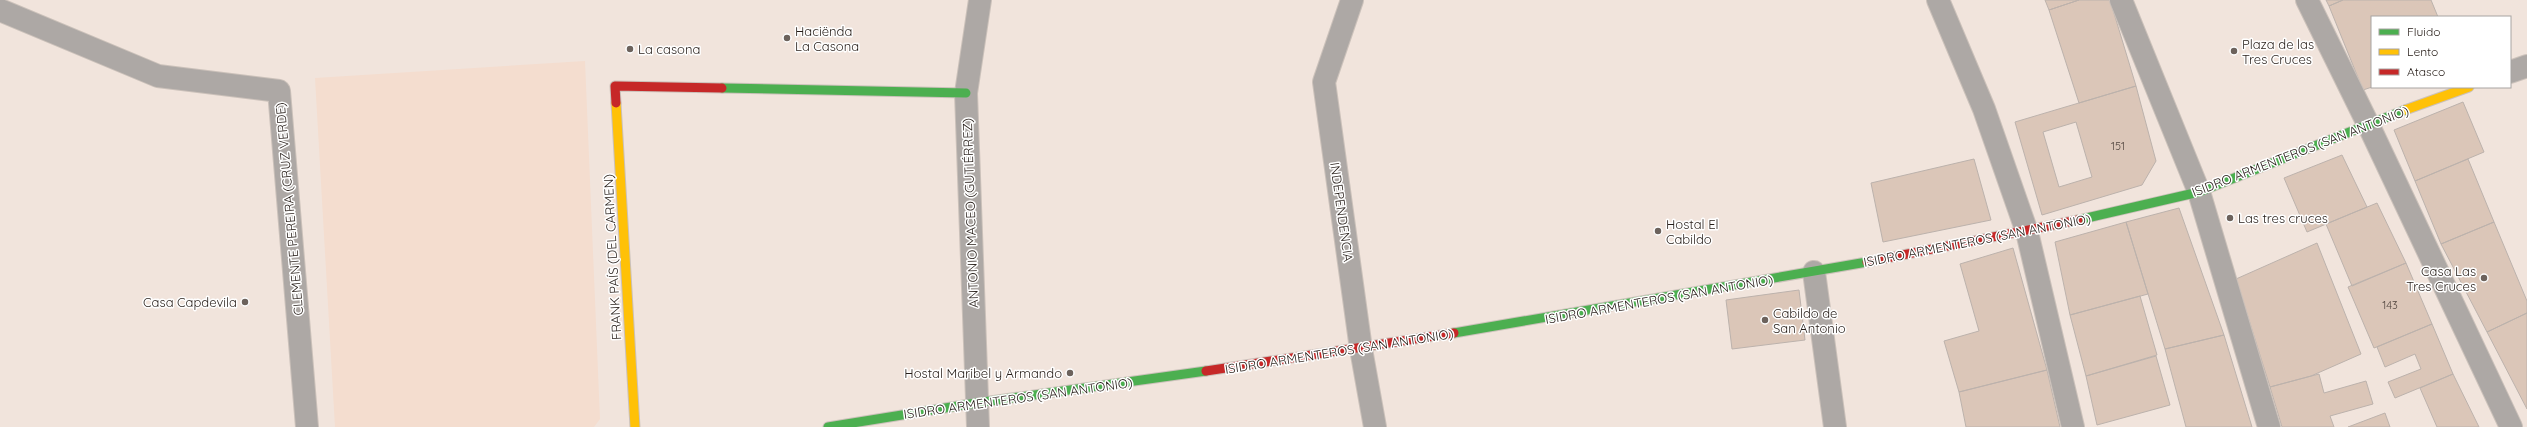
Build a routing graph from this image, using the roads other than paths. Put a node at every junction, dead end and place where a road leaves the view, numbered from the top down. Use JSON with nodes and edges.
{"nodes":[{"id":1,"x":980,"y":0,"type":"edge"},
{"id":2,"x":1352,"y":0,"type":"edge"},
{"id":3,"x":1938,"y":0,"type":"edge"},
{"id":4,"x":2121,"y":0,"type":"edge"},
{"id":5,"x":2307,"y":0,"type":"edge"},
{"id":6,"x":0,"y":10,"type":"edge"},
{"id":7,"x":2527,"y":66,"type":"edge"},
{"id":8,"x":2511,"y":72,"type":"edge"},
{"id":9,"x":2466,"y":88,"type":"edge"},
{"id":10,"x":966,"y":93,"type":"junction"},
{"id":11,"x":2368,"y":124,"type":"junction"},
{"id":12,"x":2199,"y":192,"type":"junction"},
{"id":13,"x":2027,"y":232,"type":"junction"},
{"id":14,"x":1814,"y":272,"type":"junction"},
{"id":15,"x":1361,"y":350,"type":"junction"},
{"id":16,"x":976,"y":403,"type":"junction"},
{"id":17,"x":307,"y":427,"type":"edge"},
{"id":18,"x":635,"y":427,"type":"edge"},
{"id":19,"x":828,"y":427,"type":"edge"},
{"id":20,"x":978,"y":427,"type":"edge"},
{"id":21,"x":1375,"y":427,"type":"edge"},
{"id":22,"x":1835,"y":427,"type":"edge"},
{"id":23,"x":2073,"y":427,"type":"edge"},
{"id":24,"x":2269,"y":427,"type":"edge"},
{"id":25,"x":2511,"y":427,"type":"edge"}],
"edges":[{"from":1,"to":10,"type":"street","name":"ANTONIO MACEO (GUTIÉRREZ)"},
{"from":2,"to":15,"type":"street","name":"INDEPENDENCIA"},
{"from":3,"to":13,"type":"street"},
{"from":4,"to":12,"type":"street"},
{"from":5,"to":11,"type":"street"},
{"from":6,"to":17,"type":"street","name":"CLEMENTE PEREIRA (CRUZ VERDE)"},
{"from":7,"to":8,"type":"street"},
{"from":9,"to":11,"type":"street","name":"ISIDRO ARMENTEROS (SAN ANTONIO)"},
{"from":10,"to":16,"type":"street","name":"ANTONIO MACEO (GUTIÉRREZ)"},
{"from":10,"to":18,"type":"street","name":"FRANK PAÍS (DEL CARMEN)"},
{"from":11,"to":12,"type":"street","name":"ISIDRO ARMENTEROS (SAN ANTONIO)"},
{"from":11,"to":25,"type":"street"},
{"from":12,"to":13,"type":"street","name":"ISIDRO ARMENTEROS (SAN ANTONIO)"},
{"from":12,"to":24,"type":"street"},
{"from":13,"to":14,"type":"street","name":"ISIDRO ARMENTEROS (SAN ANTONIO)"},
{"from":13,"to":23,"type":"street"},
{"from":14,"to":15,"type":"street","name":"ISIDRO ARMENTEROS (SAN ANTONIO)"},
{"from":14,"to":22,"type":"street"},
{"from":15,"to":16,"type":"street","name":"ISIDRO ARMENTEROS (SAN ANTONIO)"},
{"from":15,"to":21,"type":"street","name":"INDEPENDENCIA"},
{"from":16,"to":19,"type":"street","name":"ISIDRO ARMENTEROS (SAN ANTONIO)"},
{"from":16,"to":20,"type":"street","name":"ANTONIO MACEO (GUTIÉRREZ)"}]}
